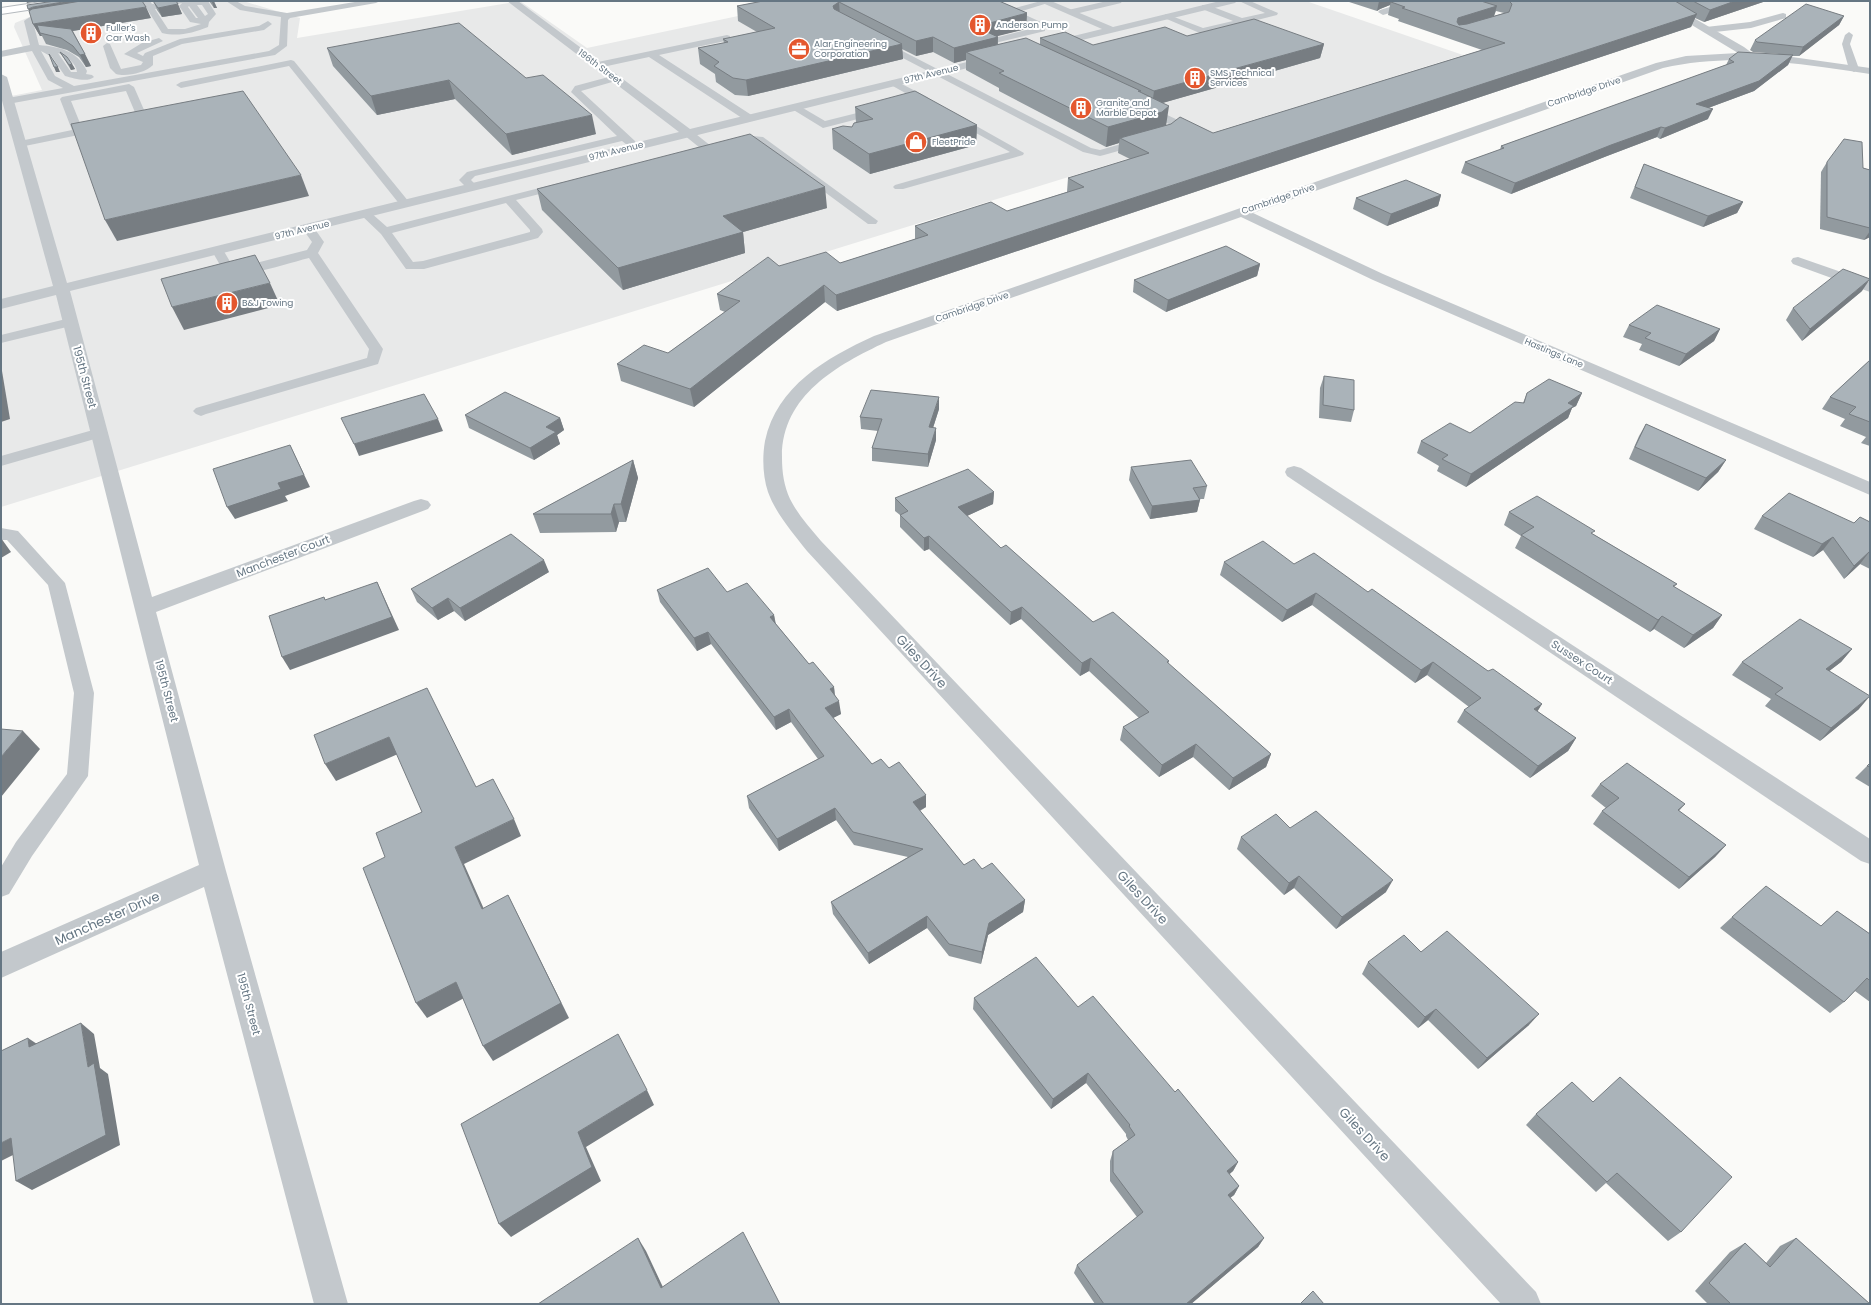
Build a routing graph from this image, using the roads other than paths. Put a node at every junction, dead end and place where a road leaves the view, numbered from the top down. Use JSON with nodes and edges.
{"nodes":[{"id":1,"x":16,"y":1,"type":"edge"},
{"id":2,"x":67,"y":1,"type":"edge"},
{"id":3,"x":182,"y":1,"type":"edge"},
{"id":4,"x":230,"y":1,"type":"edge"},
{"id":5,"x":376,"y":1,"type":"edge"},
{"id":6,"x":512,"y":1,"type":"edge"},
{"id":7,"x":1118,"y":1,"type":"edge"},
{"id":8,"x":1232,"y":1,"type":"edge"},
{"id":9,"x":1243,"y":1,"type":"edge"},
{"id":10,"x":1419,"y":1,"type":"edge"},
{"id":11,"x":1652,"y":1,"type":"edge"},
{"id":12,"x":1045,"y":2,"type":"edge"},
{"id":13,"x":1,"y":3,"type":"edge"},
{"id":14,"x":192,"y":3,"type":"junction"},
{"id":15,"x":148,"y":4,"type":"edge"},
{"id":16,"x":1205,"y":7,"type":"junction"},
{"id":17,"x":1,"y":11,"type":"edge"},
{"id":18,"x":67,"y":12,"type":"edge"},
{"id":19,"x":1071,"y":12,"type":"junction"},
{"id":20,"x":1383,"y":12,"type":"dead end"},
{"id":21,"x":1783,"y":16,"type":"dead end"},
{"id":22,"x":1166,"y":17,"type":"junction"},
{"id":23,"x":286,"y":18,"type":"junction"},
{"id":24,"x":205,"y":21,"type":"junction"},
{"id":25,"x":1241,"y":21,"type":"junction"},
{"id":26,"x":268,"y":24,"type":"junction"},
{"id":27,"x":1112,"y":30,"type":"junction"},
{"id":28,"x":1706,"y":30,"type":"junction"},
{"id":29,"x":1048,"y":32,"type":"junction"},
{"id":30,"x":1848,"y":35,"type":"dead end"},
{"id":31,"x":867,"y":36,"type":"edge"},
{"id":32,"x":728,"y":38,"type":"edge"},
{"id":33,"x":1067,"y":41,"type":"junction"},
{"id":34,"x":107,"y":46,"type":"dead end"},
{"id":35,"x":1040,"y":47,"type":"edge"},
{"id":36,"x":35,"y":48,"type":"junction"},
{"id":37,"x":46,"y":49,"type":"junction"},
{"id":38,"x":1,"y":54,"type":"edge"},
{"id":39,"x":651,"y":54,"type":"junction"},
{"id":40,"x":1011,"y":54,"type":"joint"},
{"id":41,"x":1750,"y":57,"type":"junction"},
{"id":42,"x":147,"y":60,"type":"junction"},
{"id":43,"x":598,"y":65,"type":"junction"},
{"id":44,"x":116,"y":68,"type":"junction"},
{"id":45,"x":1854,"y":69,"type":"junction"},
{"id":46,"x":1870,"y":71,"type":"edge"},
{"id":47,"x":937,"y":72,"type":"junction"},
{"id":48,"x":1,"y":77,"type":"edge"},
{"id":49,"x":80,"y":77,"type":"junction"},
{"id":50,"x":616,"y":78,"type":"junction"},
{"id":51,"x":894,"y":83,"type":"junction"},
{"id":52,"x":181,"y":85,"type":"dead end"},
{"id":53,"x":72,"y":89,"type":"junction"},
{"id":54,"x":8,"y":101,"type":"junction"},
{"id":55,"x":1133,"y":102,"type":"edge"},
{"id":56,"x":902,"y":105,"type":"edge"},
{"id":57,"x":796,"y":107,"type":"junction"},
{"id":58,"x":888,"y":109,"type":"edge"},
{"id":59,"x":944,"y":111,"type":"edge"},
{"id":60,"x":749,"y":118,"type":"junction"},
{"id":61,"x":823,"y":125,"type":"junction"},
{"id":62,"x":78,"y":132,"type":"junction"},
{"id":63,"x":688,"y":133,"type":"junction"},
{"id":64,"x":836,"y":134,"type":"edge"},
{"id":65,"x":624,"y":137,"type":"junction"},
{"id":66,"x":20,"y":144,"type":"junction"},
{"id":67,"x":636,"y":146,"type":"junction"},
{"id":68,"x":709,"y":150,"type":"junction"},
{"id":69,"x":694,"y":154,"type":"edge"},
{"id":70,"x":526,"y":173,"type":"junction"},
{"id":71,"x":573,"y":183,"type":"edge"},
{"id":72,"x":472,"y":187,"type":"junction"},
{"id":73,"x":899,"y":187,"type":"dead end"},
{"id":74,"x":543,"y":190,"type":"junction"},
{"id":75,"x":508,"y":199,"type":"junction"},
{"id":76,"x":405,"y":204,"type":"junction"},
{"id":77,"x":1241,"y":212,"type":"junction"},
{"id":78,"x":366,"y":214,"type":"junction"},
{"id":79,"x":872,"y":221,"type":"dead end"},
{"id":80,"x":308,"y":228,"type":"junction"},
{"id":81,"x":385,"y":231,"type":"junction"},
{"id":82,"x":218,"y":251,"type":"junction"},
{"id":83,"x":312,"y":253,"type":"junction"},
{"id":84,"x":1798,"y":261,"type":"dead end"},
{"id":85,"x":1870,"y":287,"type":"edge"},
{"id":86,"x":62,"y":290,"type":"junction"},
{"id":87,"x":1,"y":304,"type":"edge"},
{"id":88,"x":70,"y":322,"type":"junction"},
{"id":89,"x":1,"y":339,"type":"edge"},
{"id":90,"x":201,"y":411,"type":"dead end"},
{"id":91,"x":100,"y":433,"type":"junction"},
{"id":92,"x":1,"y":461,"type":"edge"},
{"id":93,"x":1294,"y":472,"type":"dead end"},
{"id":94,"x":775,"y":482,"type":"joint"},
{"id":95,"x":1870,"y":489,"type":"edge"},
{"id":96,"x":421,"y":504,"type":"dead end"},
{"id":97,"x":1,"y":534,"type":"edge"},
{"id":98,"x":145,"y":608,"type":"junction"},
{"id":99,"x":1870,"y":853,"type":"edge"},
{"id":100,"x":213,"y":871,"type":"junction"},
{"id":101,"x":1,"y":887,"type":"edge"},
{"id":102,"x":1,"y":965,"type":"edge"},
{"id":103,"x":331,"y":1304,"type":"edge"},
{"id":104,"x":1524,"y":1304,"type":"edge"}],
"edges":[{"from":1,"to":13,"type":"main road"},
{"from":2,"to":17,"type":"main road"},
{"from":3,"to":14,"type":"lane"},
{"from":3,"to":15,"type":"lane"},
{"from":4,"to":23,"type":"lane"},
{"from":5,"to":23,"type":"lane"},
{"from":6,"to":43,"type":"street","name":"196th Street"},
{"from":7,"to":19,"type":"lane"},
{"from":8,"to":16,"type":"street"},
{"from":9,"to":25,"type":"lane"},
{"from":10,"to":20,"type":"street"},
{"from":11,"to":28,"type":"street"},
{"from":12,"to":19,"type":"street"},
{"from":12,"to":29,"type":"lane"},
{"from":14,"to":24,"type":"lane"},
{"from":14,"to":24,"type":"lane"},
{"from":15,"to":24,"type":"lane"},
{"from":16,"to":22,"type":"street"},
{"from":16,"to":25,"type":"lane"},
{"from":18,"to":36,"type":"lane"},
{"from":19,"to":27,"type":"street"},
{"from":21,"to":28,"type":"lane"},
{"from":22,"to":25,"type":"lane"},
{"from":22,"to":27,"type":"street"},
{"from":23,"to":26,"type":"lane"},
{"from":23,"to":53,"type":"lane"},
{"from":26,"to":42,"type":"lane"},
{"from":26,"to":42,"type":"lane"},
{"from":27,"to":33,"type":"street"},
{"from":28,"to":41,"type":"street"},
{"from":29,"to":33,"type":"lane"},
{"from":29,"to":40,"type":"lane"},
{"from":30,"to":45,"type":"lane"},
{"from":31,"to":47,"type":"lane"},
{"from":32,"to":39,"type":"lane"},
{"from":33,"to":35,"type":"street"},
{"from":34,"to":44,"type":"lane"},
{"from":36,"to":37,"type":"lane"},
{"from":36,"to":38,"type":"lane"},
{"from":36,"to":53,"type":"lane"},
{"from":37,"to":49,"type":"lane"},
{"from":37,"to":49,"type":"lane"},
{"from":39,"to":43,"type":"lane"},
{"from":39,"to":60,"type":"lane"},
{"from":40,"to":47,"type":"street","name":"97th Avenue"},
{"from":41,"to":45,"type":"street","name":"Cambridge Drive"},
{"from":41,"to":77,"type":"street","name":"Cambridge Drive"},
{"from":42,"to":44,"type":"lane"},
{"from":43,"to":50,"type":"street","name":"196th Street"},
{"from":44,"to":49,"type":"lane"},
{"from":45,"to":46,"type":"street","name":"Cambridge Drive"},
{"from":47,"to":51,"type":"street","name":"97th Avenue"},
{"from":47,"to":55,"type":"lane"},
{"from":48,"to":54,"type":"street","name":"195th Street"},
{"from":50,"to":63,"type":"street","name":"196th Street"},
{"from":50,"to":65,"type":"lane"},
{"from":51,"to":56,"type":"lane"},
{"from":51,"to":57,"type":"street","name":"97th Avenue"},
{"from":52,"to":76,"type":"lane"},
{"from":53,"to":54,"type":"lane"},
{"from":54,"to":66,"type":"street","name":"195th Street"},
{"from":57,"to":60,"type":"street","name":"97th Avenue"},
{"from":57,"to":61,"type":"lane"},
{"from":58,"to":61,"type":"lane"},
{"from":59,"to":73,"type":"lane"},
{"from":60,"to":63,"type":"street","name":"97th Avenue"},
{"from":61,"to":64,"type":"lane"},
{"from":62,"to":62,"type":"lane"},
{"from":62,"to":66,"type":"lane"},
{"from":63,"to":67,"type":"street","name":"97th Avenue"},
{"from":63,"to":68,"type":"lane"},
{"from":65,"to":67,"type":"lane"},
{"from":65,"to":72,"type":"lane"},
{"from":66,"to":86,"type":"street","name":"195th Street"},
{"from":67,"to":70,"type":"street","name":"97th Avenue"},
{"from":68,"to":69,"type":"lane"},
{"from":68,"to":79,"type":"lane"},
{"from":70,"to":72,"type":"street","name":"97th Avenue"},
{"from":70,"to":74,"type":"lane"},
{"from":71,"to":74,"type":"lane"},
{"from":72,"to":76,"type":"street","name":"97th Avenue"},
{"from":74,"to":75,"type":"lane"},
{"from":75,"to":81,"type":"lane"},
{"from":75,"to":81,"type":"lane"},
{"from":76,"to":78,"type":"street","name":"97th Avenue"},
{"from":77,"to":94,"type":"street","name":"Cambridge Drive"},
{"from":77,"to":95,"type":"street","name":"Hastings Lane"},
{"from":78,"to":80,"type":"street","name":"97th Avenue"},
{"from":78,"to":81,"type":"lane"},
{"from":80,"to":82,"type":"street","name":"97th Avenue"},
{"from":80,"to":83,"type":"lane"},
{"from":82,"to":83,"type":"lane"},
{"from":82,"to":86,"type":"street","name":"97th Avenue"},
{"from":83,"to":90,"type":"lane"},
{"from":84,"to":85,"type":"street"},
{"from":86,"to":87,"type":"street","name":"97th Avenue"},
{"from":86,"to":88,"type":"street","name":"195th Street"},
{"from":88,"to":89,"type":"lane"},
{"from":88,"to":91,"type":"street","name":"195th Street"},
{"from":91,"to":92,"type":"lane"},
{"from":91,"to":98,"type":"street","name":"195th Street"},
{"from":93,"to":99,"type":"street","name":"Sussex Court"},
{"from":94,"to":104,"type":"street","name":"Giles Drive"},
{"from":96,"to":98,"type":"street","name":"Manchester Court"},
{"from":97,"to":101,"type":"lane"},
{"from":98,"to":100,"type":"street","name":"195th Street"},
{"from":100,"to":102,"type":"street","name":"Manchester Drive"},
{"from":100,"to":103,"type":"street","name":"195th Street"}]}
